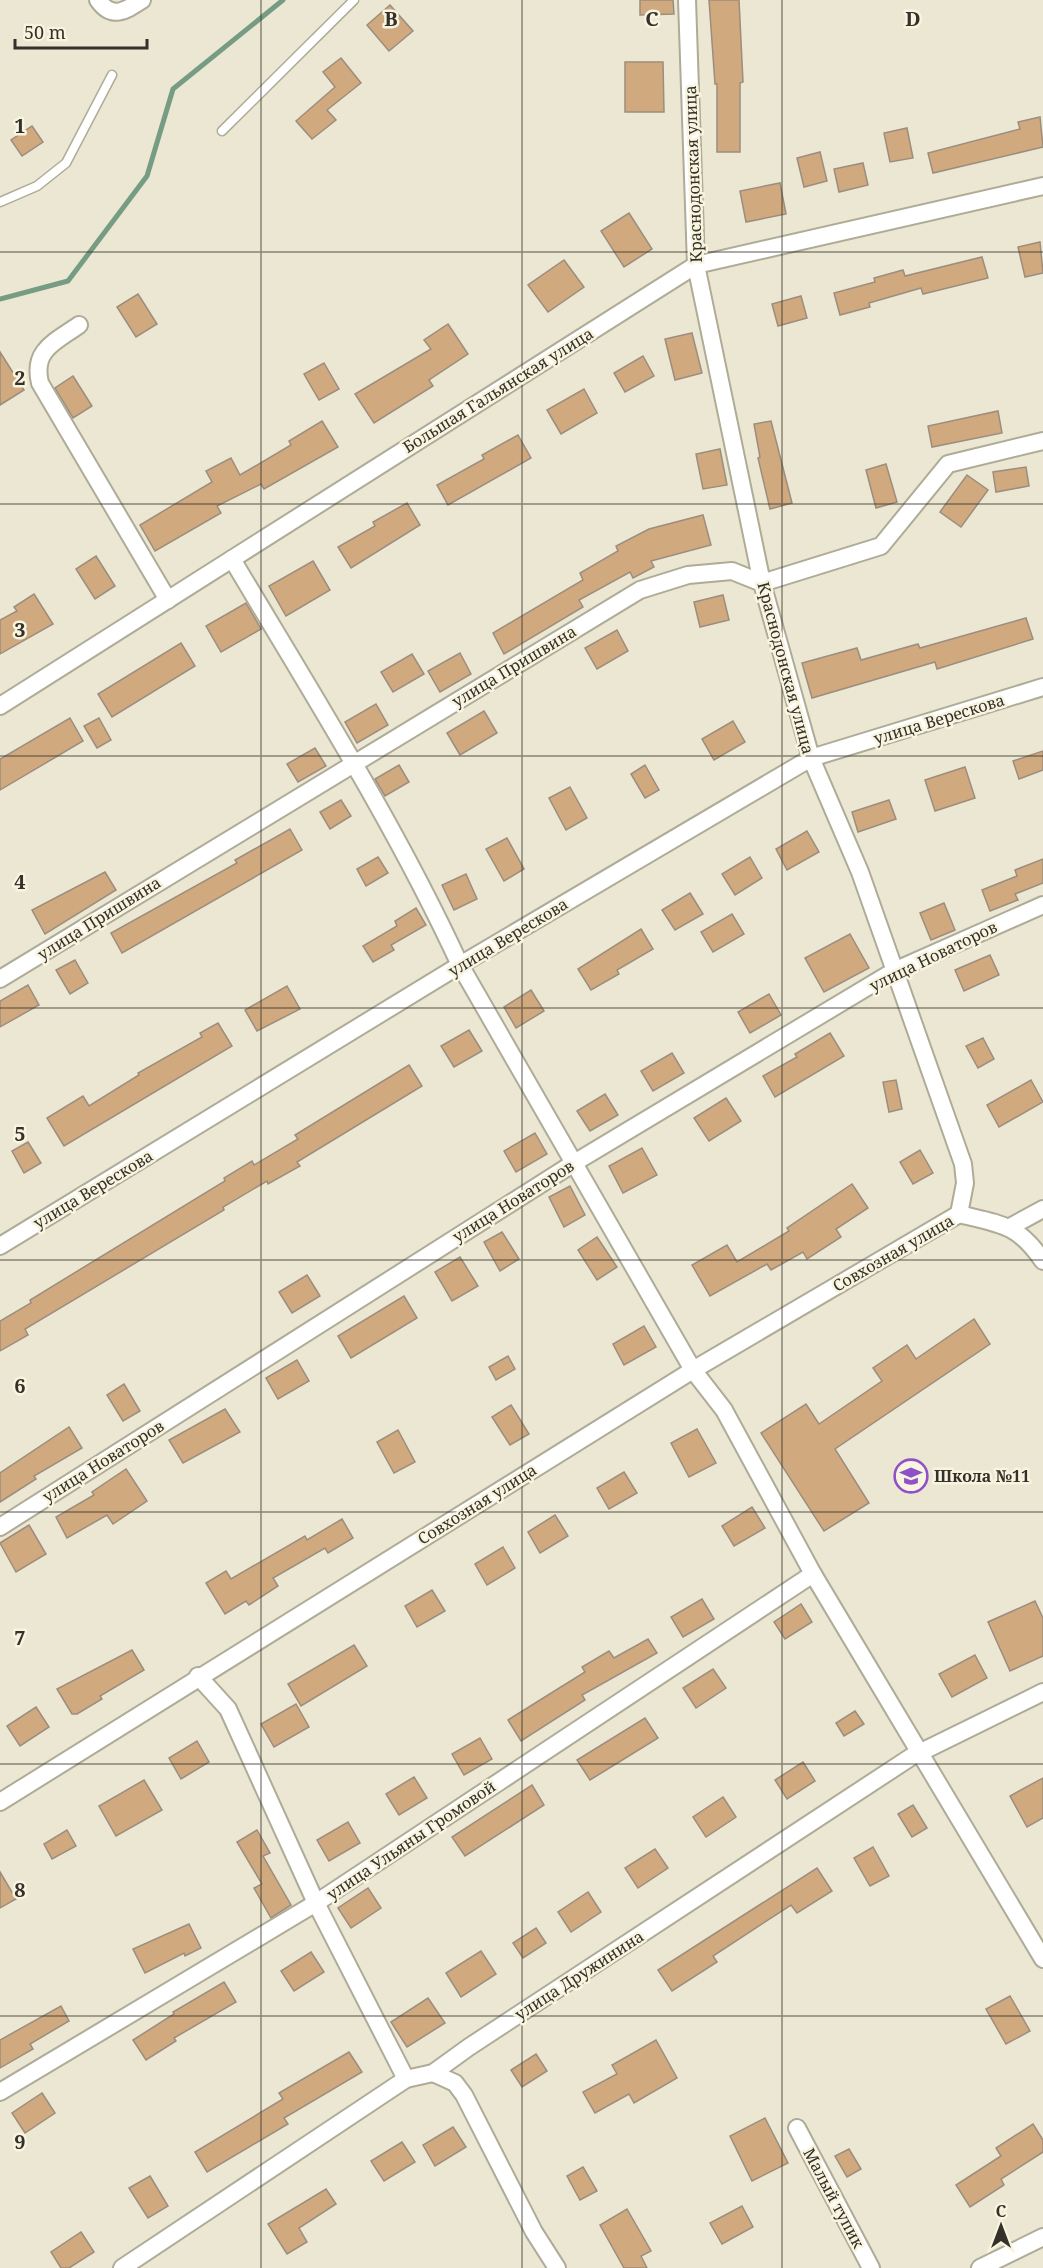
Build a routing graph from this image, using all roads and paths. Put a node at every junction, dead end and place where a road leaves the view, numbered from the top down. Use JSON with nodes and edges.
{"nodes":[{"id":1,"x":98,"y":0,"type":"edge"},
{"id":2,"x":142,"y":0,"type":"edge"},
{"id":3,"x":354,"y":0,"type":"edge"},
{"id":4,"x":687,"y":0,"type":"edge"},
{"id":5,"x":112,"y":75,"type":"dead end"},
{"id":6,"x":222,"y":131,"type":"dead end"},
{"id":7,"x":1043,"y":186,"type":"edge"},
{"id":8,"x":0,"y":202,"type":"edge"},
{"id":9,"x":696,"y":265,"type":"junction"},
{"id":10,"x":79,"y":325,"type":"dead end"},
{"id":11,"x":1043,"y":441,"type":"edge"},
{"id":12,"x":232,"y":559,"type":"junction"},
{"id":13,"x":762,"y":584,"type":"junction"},
{"id":14,"x":168,"y":600,"type":"junction"},
{"id":15,"x":1043,"y":687,"type":"edge"},
{"id":16,"x":0,"y":706,"type":"edge"},
{"id":17,"x":811,"y":758,"type":"junction"},
{"id":18,"x":353,"y":762,"type":"junction"},
{"id":19,"x":1043,"y":905,"type":"edge"},
{"id":20,"x":460,"y":965,"type":"junction"},
{"id":21,"x":894,"y":971,"type":"junction"},
{"id":22,"x":0,"y":979,"type":"edge"},
{"id":23,"x":574,"y":1163,"type":"junction"},
{"id":24,"x":1042,"y":1212,"type":"edge"},
{"id":25,"x":959,"y":1214,"type":"junction"},
{"id":26,"x":1010,"y":1227,"type":"junction"},
{"id":27,"x":0,"y":1246,"type":"edge"},
{"id":28,"x":1043,"y":1261,"type":"edge"},
{"id":29,"x":693,"y":1370,"type":"junction"},
{"id":30,"x":0,"y":1527,"type":"edge"},
{"id":31,"x":813,"y":1574,"type":"junction"},
{"id":32,"x":198,"y":1676,"type":"junction"},
{"id":33,"x":1043,"y":1692,"type":"edge"},
{"id":34,"x":918,"y":1754,"type":"junction"},
{"id":35,"x":0,"y":1802,"type":"edge"},
{"id":36,"x":316,"y":1903,"type":"junction"},
{"id":37,"x":1043,"y":1959,"type":"edge"},
{"id":38,"x":433,"y":2073,"type":"junction"},
{"id":39,"x":406,"y":2079,"type":"junction"},
{"id":40,"x":0,"y":2092,"type":"edge"},
{"id":41,"x":797,"y":2128,"type":"dead end"},
{"id":42,"x":1043,"y":2237,"type":"edge"},
{"id":43,"x":122,"y":2268,"type":"edge"},
{"id":44,"x":557,"y":2268,"type":"edge"},
{"id":45,"x":871,"y":2268,"type":"edge"},
{"id":46,"x":980,"y":2268,"type":"edge"}],
"edges":[{"from":1,"to":2,"type":"street"},
{"from":3,"to":6,"type":"lane"},
{"from":4,"to":9,"type":"street","name":"Краснодонская улица"},
{"from":5,"to":8,"type":"lane"},
{"from":7,"to":9,"type":"street","name":"Большая Гальянская улица"},
{"from":9,"to":12,"type":"street","name":"Большая Гальянская улица"},
{"from":9,"to":13,"type":"street","name":"Краснодонская улица"},
{"from":10,"to":14,"type":"street"},
{"from":11,"to":13,"type":"street"},
{"from":12,"to":14,"type":"street","name":"Большая Гальянская улица"},
{"from":12,"to":18,"type":"street"},
{"from":13,"to":17,"type":"street","name":"Краснодонская улица"},
{"from":13,"to":18,"type":"street","name":"улица Пришвина"},
{"from":14,"to":16,"type":"street","name":"Большая Гальянская улица"},
{"from":15,"to":17,"type":"street","name":"улица Верескова"},
{"from":17,"to":20,"type":"street","name":"улица Верескова"},
{"from":17,"to":21,"type":"street","name":"Краснодонская улица"},
{"from":18,"to":20,"type":"street"},
{"from":18,"to":22,"type":"street","name":"улица Пришвина"},
{"from":19,"to":21,"type":"street","name":"улица Новаторов"},
{"from":20,"to":23,"type":"street"},
{"from":20,"to":27,"type":"street","name":"улица Верескова"},
{"from":21,"to":23,"type":"street","name":"улица Новаторов"},
{"from":21,"to":25,"type":"street","name":"Краснодонская улица"},
{"from":23,"to":29,"type":"street"},
{"from":23,"to":30,"type":"street","name":"улица Новаторов"},
{"from":24,"to":26,"type":"street"},
{"from":25,"to":26,"type":"street"},
{"from":25,"to":29,"type":"street","name":"Совхозная улица"},
{"from":26,"to":28,"type":"street"},
{"from":29,"to":31,"type":"street"},
{"from":29,"to":32,"type":"street","name":"Совхозная улица"},
{"from":31,"to":34,"type":"street"},
{"from":31,"to":36,"type":"street","name":"улица Ульяны Громовой"},
{"from":32,"to":35,"type":"street","name":"Совхозная улица"},
{"from":32,"to":36,"type":"street"},
{"from":33,"to":34,"type":"street","name":"улица Дружинина"},
{"from":34,"to":37,"type":"street"},
{"from":34,"to":38,"type":"street","name":"улица Дружинина"},
{"from":36,"to":39,"type":"street"},
{"from":36,"to":40,"type":"street","name":"улица Ульяны Громовой"},
{"from":38,"to":39,"type":"street","name":"улица Дружинина"},
{"from":38,"to":44,"type":"street"},
{"from":39,"to":43,"type":"street","name":"улица Дружинина"},
{"from":41,"to":45,"type":"street","name":"Малый тупик"},
{"from":42,"to":46,"type":"street"}]}
